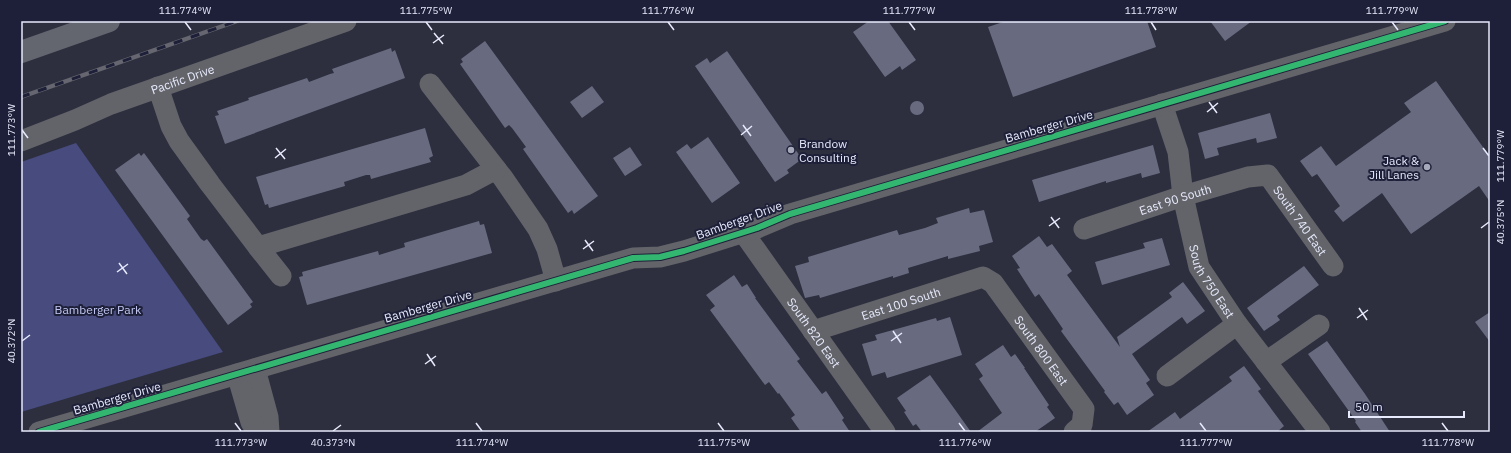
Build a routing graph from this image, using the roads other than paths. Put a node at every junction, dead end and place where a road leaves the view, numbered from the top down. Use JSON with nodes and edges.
{"nodes":[{"id":1,"x":109,"y":21,"type":"edge"},
{"id":2,"x":346,"y":21,"type":"edge"},
{"id":3,"x":1445,"y":21,"type":"edge"},
{"id":4,"x":21,"y":52,"type":"edge"},
{"id":5,"x":430,"y":84,"type":"dead end"},
{"id":6,"x":158,"y":87,"type":"junction"},
{"id":7,"x":1162,"y":104,"type":"junction"},
{"id":8,"x":21,"y":141,"type":"edge"},
{"id":9,"x":496,"y":169,"type":"junction"},
{"id":10,"x":1268,"y":175,"type":"joint"},
{"id":11,"x":1182,"y":196,"type":"junction"},
{"id":12,"x":1084,"y":229,"type":"dead end"},
{"id":13,"x":743,"y":232,"type":"junction"},
{"id":14,"x":258,"y":247,"type":"junction"},
{"id":15,"x":1333,"y":266,"type":"dead end"},
{"id":16,"x":281,"y":276,"type":"dead end"},
{"id":17,"x":988,"y":280,"type":"joint"},
{"id":18,"x":556,"y":281,"type":"junction"},
{"id":19,"x":1237,"y":324,"type":"junction"},
{"id":20,"x":1319,"y":324,"type":"dead end"},
{"id":21,"x":813,"y":331,"type":"junction"},
{"id":22,"x":1266,"y":362,"type":"junction"},
{"id":23,"x":246,"y":371,"type":"junction"},
{"id":24,"x":1167,"y":376,"type":"dead end"},
{"id":25,"x":1078,"y":429,"type":"edge"},
{"id":26,"x":38,"y":432,"type":"edge"},
{"id":27,"x":257,"y":432,"type":"edge"},
{"id":28,"x":269,"y":432,"type":"edge"},
{"id":29,"x":886,"y":432,"type":"edge"},
{"id":30,"x":1320,"y":432,"type":"edge"}],
"edges":[{"from":1,"to":4,"type":"main road"},
{"from":2,"to":6,"type":"street","name":"Pacific Drive"},
{"from":3,"to":7,"type":"street","name":"Bamberger Drive"},
{"from":5,"to":9,"type":"street"},
{"from":6,"to":8,"type":"street","name":"Pacific Drive"},
{"from":6,"to":14,"type":"street"},
{"from":7,"to":11,"type":"street","name":"South 750 East"},
{"from":7,"to":13,"type":"street","name":"Bamberger Drive"},
{"from":9,"to":14,"type":"street"},
{"from":9,"to":18,"type":"street"},
{"from":10,"to":11,"type":"street","name":"East 90 South"},
{"from":10,"to":15,"type":"street","name":"South 740 East"},
{"from":11,"to":12,"type":"street","name":"East 90 South"},
{"from":11,"to":19,"type":"street","name":"South 750 East"},
{"from":13,"to":18,"type":"street","name":"Bamberger Drive"},
{"from":13,"to":21,"type":"street","name":"South 820 East"},
{"from":14,"to":16,"type":"street"},
{"from":17,"to":21,"type":"street","name":"East 100 South"},
{"from":17,"to":25,"type":"street","name":"South 800 East"},
{"from":18,"to":23,"type":"street","name":"Bamberger Drive"},
{"from":19,"to":22,"type":"street","name":"South 750 East"},
{"from":19,"to":24,"type":"street"},
{"from":20,"to":22,"type":"street"},
{"from":21,"to":29,"type":"street","name":"South 820 East"},
{"from":22,"to":30,"type":"street","name":"South 750 East"},
{"from":23,"to":26,"type":"street","name":"Bamberger Drive"},
{"from":23,"to":27,"type":"street"},
{"from":23,"to":28,"type":"street"}]}
